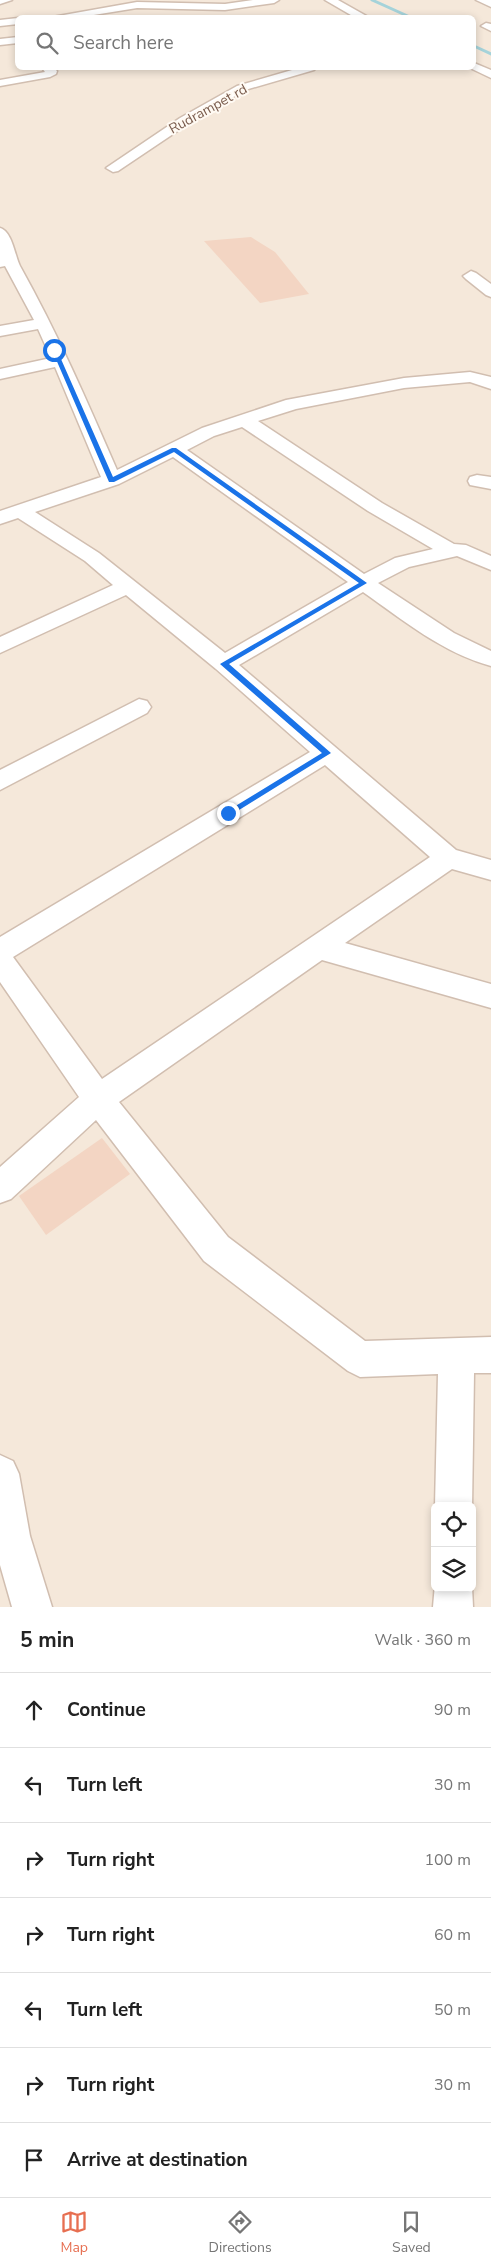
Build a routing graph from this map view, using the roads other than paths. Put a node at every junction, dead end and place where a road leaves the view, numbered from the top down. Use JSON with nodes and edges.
{"nodes":[{"id":1,"x":7,"y":0,"type":"edge"},
{"id":2,"x":274,"y":0,"type":"edge"},
{"id":3,"x":330,"y":0,"type":"edge"},
{"id":4,"x":480,"y":0,"type":"edge"},
{"id":5,"x":0,"y":1,"type":"edge"},
{"id":6,"x":238,"y":3,"type":"edge"},
{"id":7,"x":491,"y":4,"type":"edge"},
{"id":8,"x":73,"y":15,"type":"edge"},
{"id":9,"x":359,"y":15,"type":"edge"},
{"id":10,"x":15,"y":22,"type":"edge"},
{"id":11,"x":0,"y":23,"type":"edge"},
{"id":12,"x":15,"y":40,"type":"edge"},
{"id":13,"x":0,"y":42,"type":"edge"},
{"id":14,"x":486,"y":58,"type":"dead end"},
{"id":15,"x":476,"y":60,"type":"edge"},
{"id":16,"x":476,"y":67,"type":"edge"},
{"id":17,"x":50,"y":70,"type":"edge"},
{"id":18,"x":303,"y":70,"type":"edge"},
{"id":19,"x":491,"y":75,"type":"edge"},
{"id":20,"x":0,"y":83,"type":"edge"},
{"id":21,"x":113,"y":168,"type":"dead end"},
{"id":22,"x":0,"y":232,"type":"edge"},
{"id":23,"x":5,"y":262,"type":"edge"},
{"id":24,"x":471,"y":276,"type":"dead end"},
{"id":25,"x":491,"y":292,"type":"edge"},
{"id":26,"x":44,"y":323,"type":"junction"},
{"id":27,"x":0,"y":331,"type":"edge"},
{"id":28,"x":59,"y":361,"type":"junction"},
{"id":29,"x":0,"y":374,"type":"edge"},
{"id":30,"x":491,"y":384,"type":"edge"},
{"id":31,"x":244,"y":420,"type":"junction"},
{"id":32,"x":174,"y":449,"type":"junction"},
{"id":33,"x":112,"y":480,"type":"junction"},
{"id":34,"x":7,"y":514,"type":"edge"},
{"id":35,"x":452,"y":551,"type":"junction"},
{"id":36,"x":491,"y":564,"type":"edge"},
{"id":37,"x":364,"y":583,"type":"junction"},
{"id":38,"x":127,"y":586,"type":"junction"},
{"id":39,"x":0,"y":646,"type":"edge"},
{"id":40,"x":491,"y":659,"type":"edge"},
{"id":41,"x":224,"y":664,"type":"junction"},
{"id":42,"x":139,"y":707,"type":"dead end"},
{"id":43,"x":327,"y":753,"type":"junction"},
{"id":44,"x":0,"y":781,"type":"edge"},
{"id":45,"x":448,"y":858,"type":"junction"},
{"id":46,"x":491,"y":870,"type":"edge"},
{"id":47,"x":318,"y":947,"type":"junction"},
{"id":48,"x":0,"y":951,"type":"edge"},
{"id":49,"x":0,"y":960,"type":"edge"},
{"id":50,"x":491,"y":996,"type":"edge"},
{"id":51,"x":98,"y":1099,"type":"junction"},
{"id":52,"x":0,"y":1188,"type":"edge"},
{"id":53,"x":474,"y":1355,"type":"edge"},
{"id":54,"x":0,"y":1474,"type":"edge"},
{"id":55,"x":455,"y":1502,"type":"edge"},
{"id":56,"x":453,"y":1592,"type":"edge"},
{"id":57,"x":32,"y":1607,"type":"edge"},
{"id":58,"x":453,"y":1607,"type":"edge"}],
"edges":[{"from":1,"to":5,"type":"street"},
{"from":2,"to":6,"type":"street"},
{"from":3,"to":9,"type":"street"},
{"from":4,"to":7,"type":"street"},
{"from":6,"to":8,"type":"street"},
{"from":10,"to":11,"type":"street"},
{"from":12,"to":13,"type":"street"},
{"from":14,"to":15,"type":"street"},
{"from":16,"to":19,"type":"street"},
{"from":17,"to":20,"type":"street"},
{"from":18,"to":21,"type":"street","name":"Rudrampet rd"},
{"from":22,"to":23,"type":"street"},
{"from":23,"to":26,"type":"street"},
{"from":24,"to":25,"type":"street"},
{"from":26,"to":27,"type":"street"},
{"from":26,"to":28,"type":"street"},
{"from":28,"to":29,"type":"street"},
{"from":28,"to":33,"type":"street"},
{"from":30,"to":31,"type":"street"},
{"from":31,"to":32,"type":"street"},
{"from":31,"to":35,"type":"street"},
{"from":32,"to":33,"type":"street"},
{"from":32,"to":37,"type":"street"},
{"from":33,"to":34,"type":"street"},
{"from":34,"to":38,"type":"street"},
{"from":35,"to":36,"type":"street"},
{"from":35,"to":37,"type":"street"},
{"from":37,"to":40,"type":"street"},
{"from":37,"to":41,"type":"street"},
{"from":38,"to":39,"type":"street"},
{"from":38,"to":41,"type":"street"},
{"from":41,"to":43,"type":"street"},
{"from":42,"to":44,"type":"street"},
{"from":43,"to":45,"type":"street"},
{"from":43,"to":48,"type":"street"},
{"from":45,"to":46,"type":"street"},
{"from":45,"to":47,"type":"street"},
{"from":47,"to":50,"type":"street"},
{"from":47,"to":51,"type":"street"},
{"from":49,"to":51,"type":"street"},
{"from":51,"to":52,"type":"street"},
{"from":51,"to":53,"type":"street"},
{"from":53,"to":55,"type":"street"},
{"from":54,"to":57,"type":"street"},
{"from":56,"to":58,"type":"street"}]}
